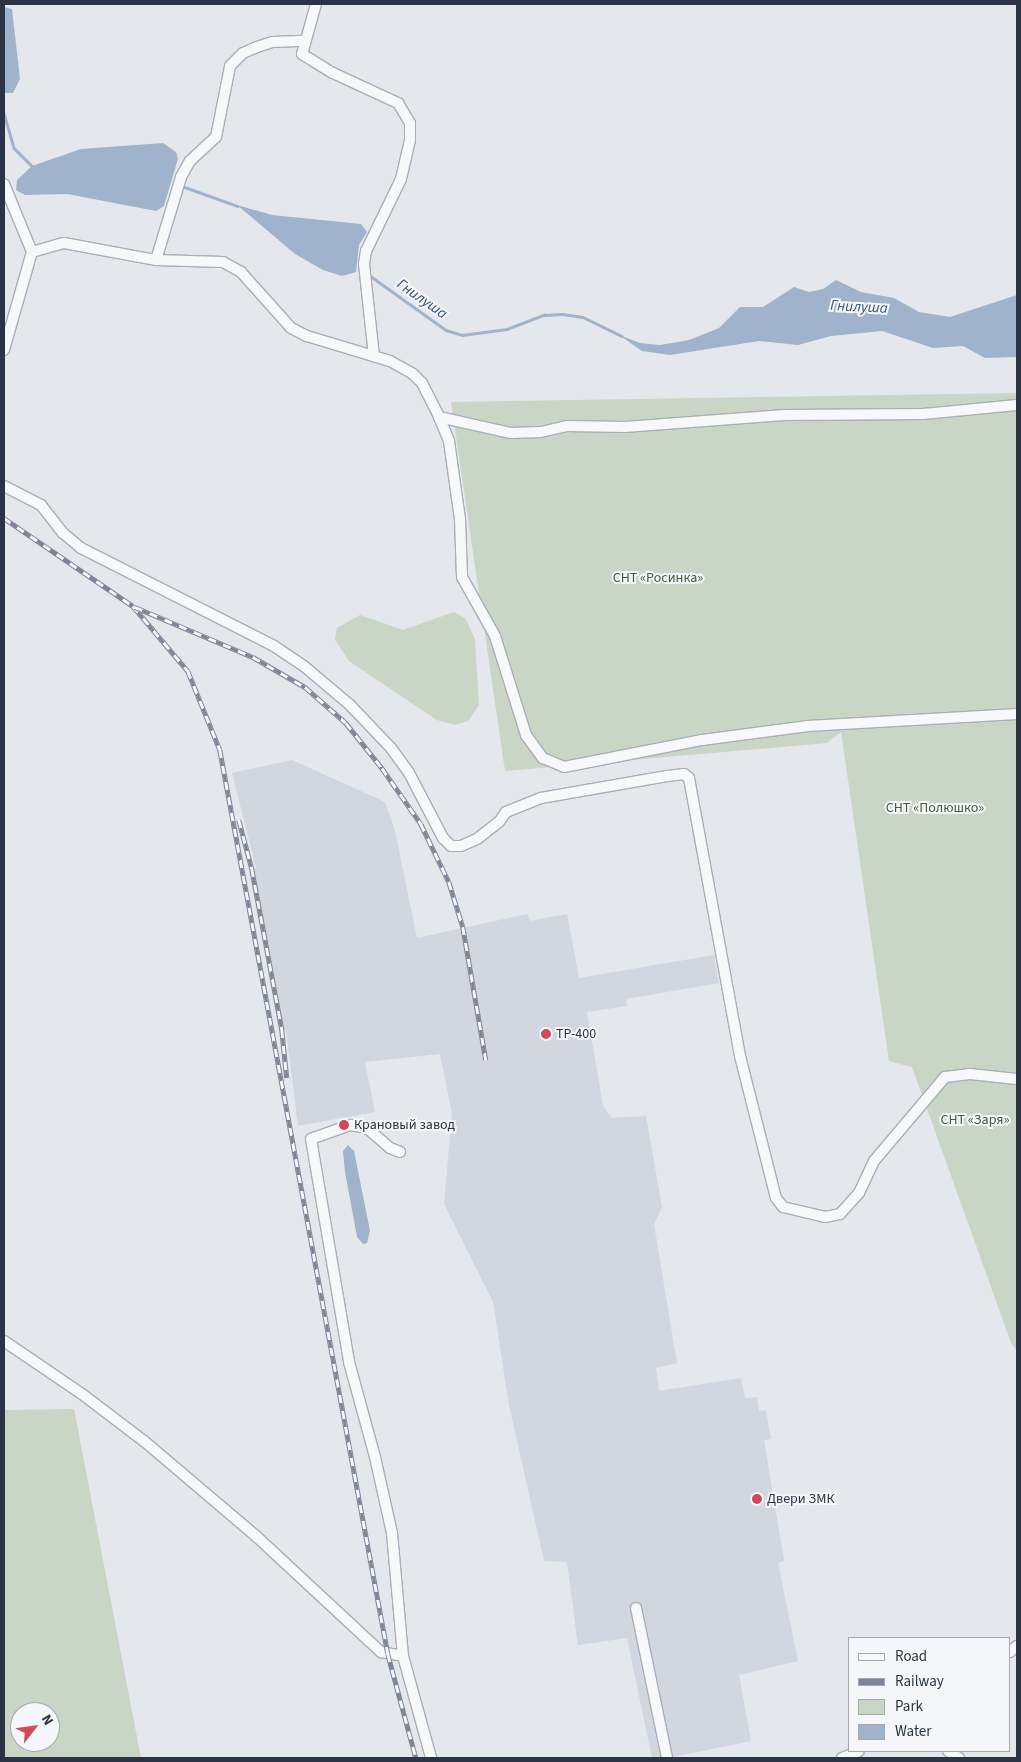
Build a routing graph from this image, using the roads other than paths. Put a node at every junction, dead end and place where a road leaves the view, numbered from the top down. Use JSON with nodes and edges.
{"nodes":[{"id":1,"x":316,"y":4,"type":"edge"},
{"id":2,"x":305,"y":41,"type":"junction"},
{"id":3,"x":4,"y":184,"type":"edge"},
{"id":4,"x":32,"y":252,"type":"junction"},
{"id":5,"x":156,"y":260,"type":"junction"},
{"id":6,"x":4,"y":350,"type":"edge"},
{"id":7,"x":374,"y":356,"type":"junction"},
{"id":8,"x":1017,"y":405,"type":"edge"},
{"id":9,"x":439,"y":417,"type":"junction"},
{"id":10,"x":4,"y":486,"type":"edge"},
{"id":11,"x":1017,"y":714,"type":"edge"},
{"id":12,"x":1017,"y":1078,"type":"edge"},
{"id":13,"x":400,"y":1152,"type":"dead end"},
{"id":14,"x":4,"y":1341,"type":"edge"},
{"id":15,"x":636,"y":1608,"type":"dead end"},
{"id":16,"x":403,"y":1656,"type":"junction"},
{"id":17,"x":857,"y":1752,"type":"edge"},
{"id":18,"x":432,"y":1758,"type":"edge"},
{"id":19,"x":667,"y":1758,"type":"edge"},
{"id":20,"x":842,"y":1758,"type":"edge"}],
"edges":[{"from":1,"to":2,"type":"street"},
{"from":2,"to":5,"type":"street"},
{"from":2,"to":7,"type":"street"},
{"from":3,"to":4,"type":"street"},
{"from":4,"to":5,"type":"street"},
{"from":4,"to":6,"type":"street"},
{"from":5,"to":7,"type":"street"},
{"from":7,"to":9,"type":"street"},
{"from":8,"to":9,"type":"street"},
{"from":9,"to":11,"type":"street"},
{"from":10,"to":12,"type":"street"},
{"from":13,"to":16,"type":"street"},
{"from":14,"to":16,"type":"street"},
{"from":15,"to":19,"type":"street"},
{"from":16,"to":18,"type":"street"},
{"from":17,"to":20,"type":"street"}]}
